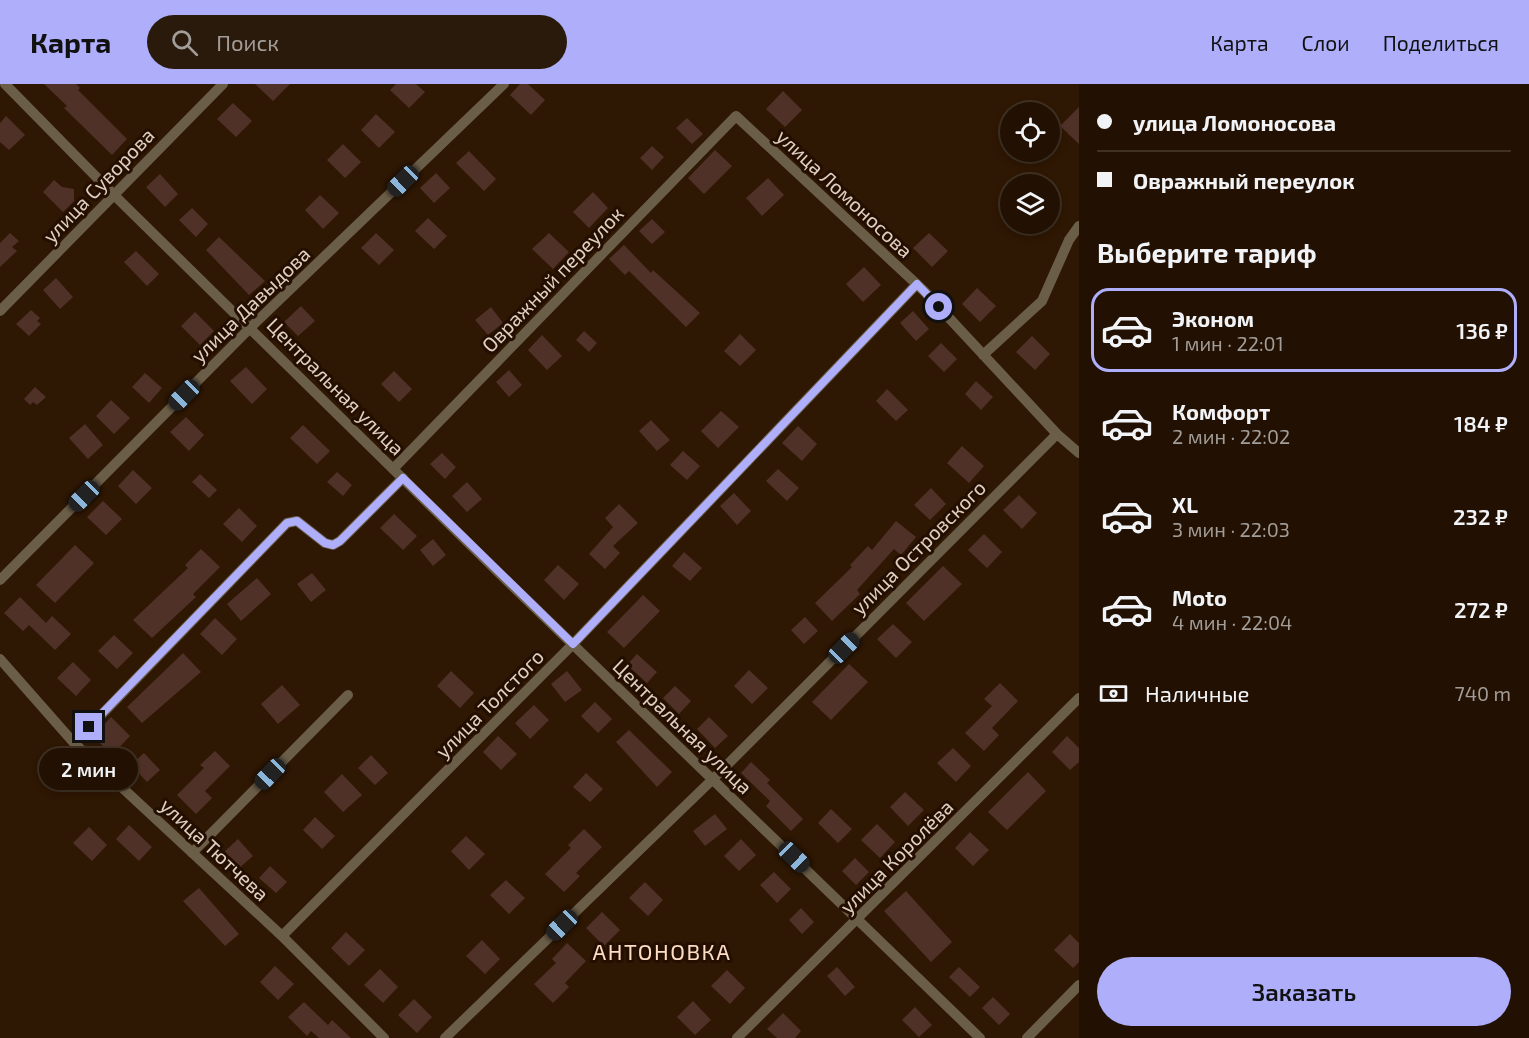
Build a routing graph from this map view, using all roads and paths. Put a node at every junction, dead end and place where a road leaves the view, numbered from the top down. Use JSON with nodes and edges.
{"nodes":[{"id":1,"x":4,"y":84,"type":"edge"},
{"id":2,"x":222,"y":84,"type":"edge"},
{"id":3,"x":504,"y":84,"type":"edge"},
{"id":4,"x":736,"y":116,"type":"joint"},
{"id":5,"x":114,"y":195,"type":"junction"},
{"id":6,"x":1079,"y":226,"type":"edge"},
{"id":7,"x":917,"y":284,"type":"junction"},
{"id":8,"x":0,"y":311,"type":"edge"},
{"id":9,"x":251,"y":327,"type":"junction"},
{"id":10,"x":983,"y":355,"type":"junction"},
{"id":11,"x":1057,"y":434,"type":"junction"},
{"id":12,"x":1079,"y":453,"type":"edge"},
{"id":13,"x":394,"y":468,"type":"junction"},
{"id":14,"x":403,"y":478,"type":"junction"},
{"id":15,"x":0,"y":580,"type":"edge"},
{"id":16,"x":573,"y":644,"type":"junction"},
{"id":17,"x":0,"y":659,"type":"edge"},
{"id":18,"x":348,"y":695,"type":"dead end"},
{"id":19,"x":1079,"y":698,"type":"edge"},
{"id":20,"x":74,"y":743,"type":"junction"},
{"id":21,"x":713,"y":779,"type":"junction"},
{"id":22,"x":192,"y":853,"type":"junction"},
{"id":23,"x":858,"y":920,"type":"junction"},
{"id":24,"x":282,"y":936,"type":"junction"},
{"id":25,"x":1079,"y":985,"type":"edge"},
{"id":26,"x":384,"y":1038,"type":"edge"},
{"id":27,"x":445,"y":1038,"type":"edge"},
{"id":28,"x":737,"y":1038,"type":"edge"},
{"id":29,"x":980,"y":1038,"type":"edge"},
{"id":30,"x":1027,"y":1038,"type":"edge"}],
"edges":[{"from":1,"to":5,"type":"street","name":"Центральная улица"},
{"from":2,"to":5,"type":"street","name":"улица Суворова"},
{"from":3,"to":9,"type":"street","name":"улица Давыдова"},
{"from":4,"to":7,"type":"street","name":"улица Ломоносова"},
{"from":4,"to":13,"type":"street","name":"Овражный переулок"},
{"from":5,"to":8,"type":"street","name":"улица Суворова"},
{"from":5,"to":9,"type":"street","name":"Центральная улица"},
{"from":6,"to":10,"type":"street"},
{"from":7,"to":10,"type":"street","name":"улица Ломоносова"},
{"from":7,"to":16,"type":"street","name":"улица Толстого"},
{"from":9,"to":13,"type":"street","name":"Центральная улица"},
{"from":9,"to":15,"type":"street","name":"улица Давыдова"},
{"from":10,"to":11,"type":"street","name":"улица Ломоносова"},
{"from":11,"to":12,"type":"street","name":"улица Ломоносова"},
{"from":11,"to":21,"type":"street","name":"улица Островского"},
{"from":13,"to":14,"type":"street","name":"Центральная улица"},
{"from":14,"to":16,"type":"street","name":"Центральная улица"},
{"from":14,"to":20,"type":"street"},
{"from":16,"to":21,"type":"street","name":"Центральная улица"},
{"from":16,"to":24,"type":"street","name":"улица Толстого"},
{"from":17,"to":20,"type":"street","name":"улица Тютчева"},
{"from":18,"to":22,"type":"street"},
{"from":19,"to":23,"type":"street","name":"улица Королёва"},
{"from":20,"to":22,"type":"street","name":"улица Тютчева"},
{"from":21,"to":23,"type":"street","name":"Центральная улица"},
{"from":21,"to":27,"type":"street","name":"улица Островского"},
{"from":22,"to":24,"type":"street","name":"улица Тютчева"},
{"from":23,"to":28,"type":"street","name":"улица Королёва"},
{"from":23,"to":29,"type":"street","name":"Центральная улица"},
{"from":24,"to":26,"type":"street","name":"улица Тютчева"},
{"from":25,"to":30,"type":"street"}]}
